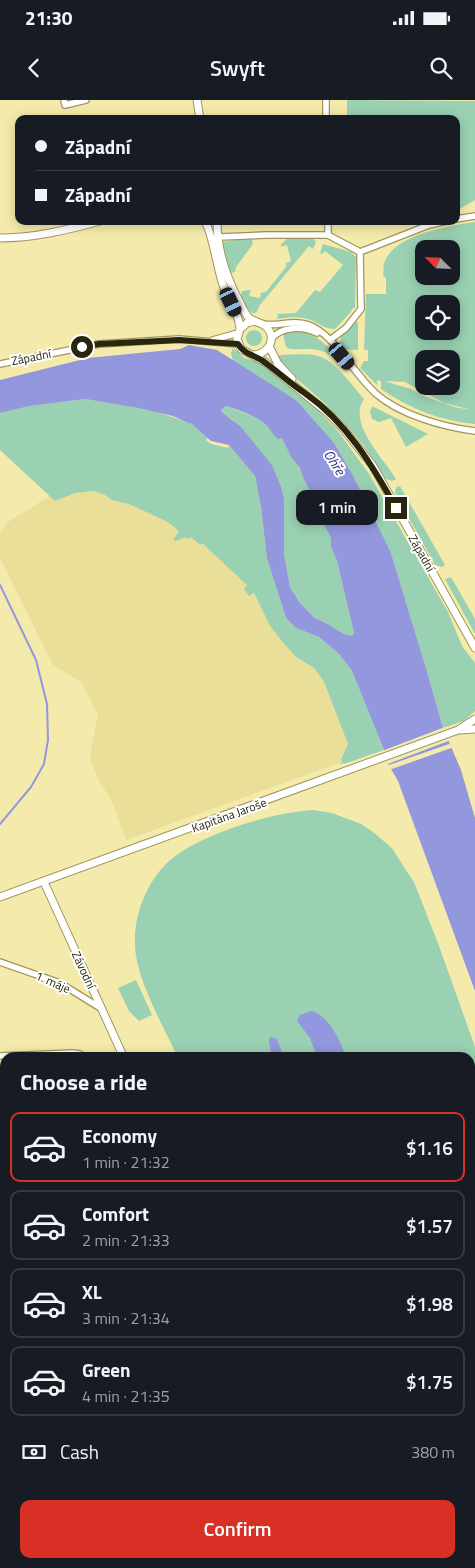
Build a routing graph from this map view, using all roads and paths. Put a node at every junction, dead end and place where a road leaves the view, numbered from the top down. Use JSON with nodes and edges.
{"nodes":[{"id":1,"x":64,"y":100,"type":"edge"},
{"id":2,"x":86,"y":100,"type":"edge"},
{"id":3,"x":197,"y":100,"type":"edge"},
{"id":4,"x":326,"y":100,"type":"edge"},
{"id":5,"x":199,"y":115,"type":"edge"},
{"id":6,"x":326,"y":115,"type":"edge"},
{"id":7,"x":475,"y":216,"type":"edge"},
{"id":8,"x":460,"y":218,"type":"edge"},
{"id":9,"x":85,"y":225,"type":"edge"},
{"id":10,"x":207,"y":225,"type":"edge"},
{"id":11,"x":218,"y":225,"type":"edge"},
{"id":12,"x":328,"y":225,"type":"edge"},
{"id":13,"x":430,"y":225,"type":"edge"},
{"id":14,"x":328,"y":235,"type":"junction"},
{"id":15,"x":219,"y":237,"type":"junction"},
{"id":16,"x":0,"y":238,"type":"edge"},
{"id":17,"x":360,"y":252,"type":"junction"},
{"id":18,"x":259,"y":322,"type":"junction"},
{"id":19,"x":239,"y":331,"type":"junction"},
{"id":20,"x":329,"y":339,"type":"junction"},
{"id":21,"x":211,"y":341,"type":"junction"},
{"id":22,"x":270,"y":342,"type":"junction"},
{"id":23,"x":238,"y":344,"type":"junction"},
{"id":24,"x":251,"y":355,"type":"junction"},
{"id":25,"x":0,"y":364,"type":"edge"},
{"id":26,"x":306,"y":394,"type":"junction"},
{"id":27,"x":475,"y":430,"type":"edge"},
{"id":28,"x":475,"y":648,"type":"edge"},
{"id":29,"x":475,"y":719,"type":"edge"},
{"id":30,"x":475,"y":729,"type":"edge"},
{"id":31,"x":458,"y":730,"type":"junction"},
{"id":32,"x":44,"y":882,"type":"junction"},
{"id":33,"x":0,"y":897,"type":"edge"},
{"id":34,"x":0,"y":962,"type":"edge"},
{"id":35,"x":102,"y":1009,"type":"junction"},
{"id":36,"x":121,"y":1052,"type":"edge"}],
"edges":[{"from":1,"to":2,"type":"street"},
{"from":3,"to":5,"type":"street"},
{"from":4,"to":6,"type":"street"},
{"from":7,"to":8,"type":"street"},
{"from":9,"to":16,"type":"street"},
{"from":10,"to":19,"type":"street"},
{"from":11,"to":15,"type":"street","name":"Západní"},
{"from":12,"to":14,"type":"street"},
{"from":13,"to":17,"type":"street"},
{"from":14,"to":15,"type":"street"},
{"from":14,"to":17,"type":"street"},
{"from":15,"to":18,"type":"street","name":"Západní"},
{"from":17,"to":20,"type":"street"},
{"from":18,"to":19,"type":"street","name":"Západní"},
{"from":18,"to":20,"type":"street","name":"Západní"},
{"from":18,"to":22,"type":"street","name":"Západní"},
{"from":19,"to":21,"type":"street","name":"Západní"},
{"from":19,"to":23,"type":"street"},
{"from":20,"to":22,"type":"street","name":"Západní"},
{"from":20,"to":27,"type":"street","name":"Západní"},
{"from":21,"to":23,"type":"street","name":"Západní"},
{"from":21,"to":25,"type":"street","name":"Západní"},
{"from":22,"to":24,"type":"street","name":"Západní"},
{"from":22,"to":26,"type":"street","name":"Západní"},
{"from":23,"to":24,"type":"street","name":"Západní"},
{"from":24,"to":26,"type":"street","name":"Západní"},
{"from":26,"to":28,"type":"street","name":"Západní"},
{"from":29,"to":31,"type":"street","name":"Kapitána Jaroše"},
{"from":30,"to":31,"type":"street","name":"Kapitána Jaroše"},
{"from":31,"to":32,"type":"street","name":"Kapitána Jaroše"},
{"from":32,"to":33,"type":"street","name":"Kapitána Jaroše"},
{"from":32,"to":35,"type":"street","name":"Závodní"},
{"from":34,"to":35,"type":"street","name":"1. máje"},
{"from":35,"to":36,"type":"street","name":"Závodní"}]}
